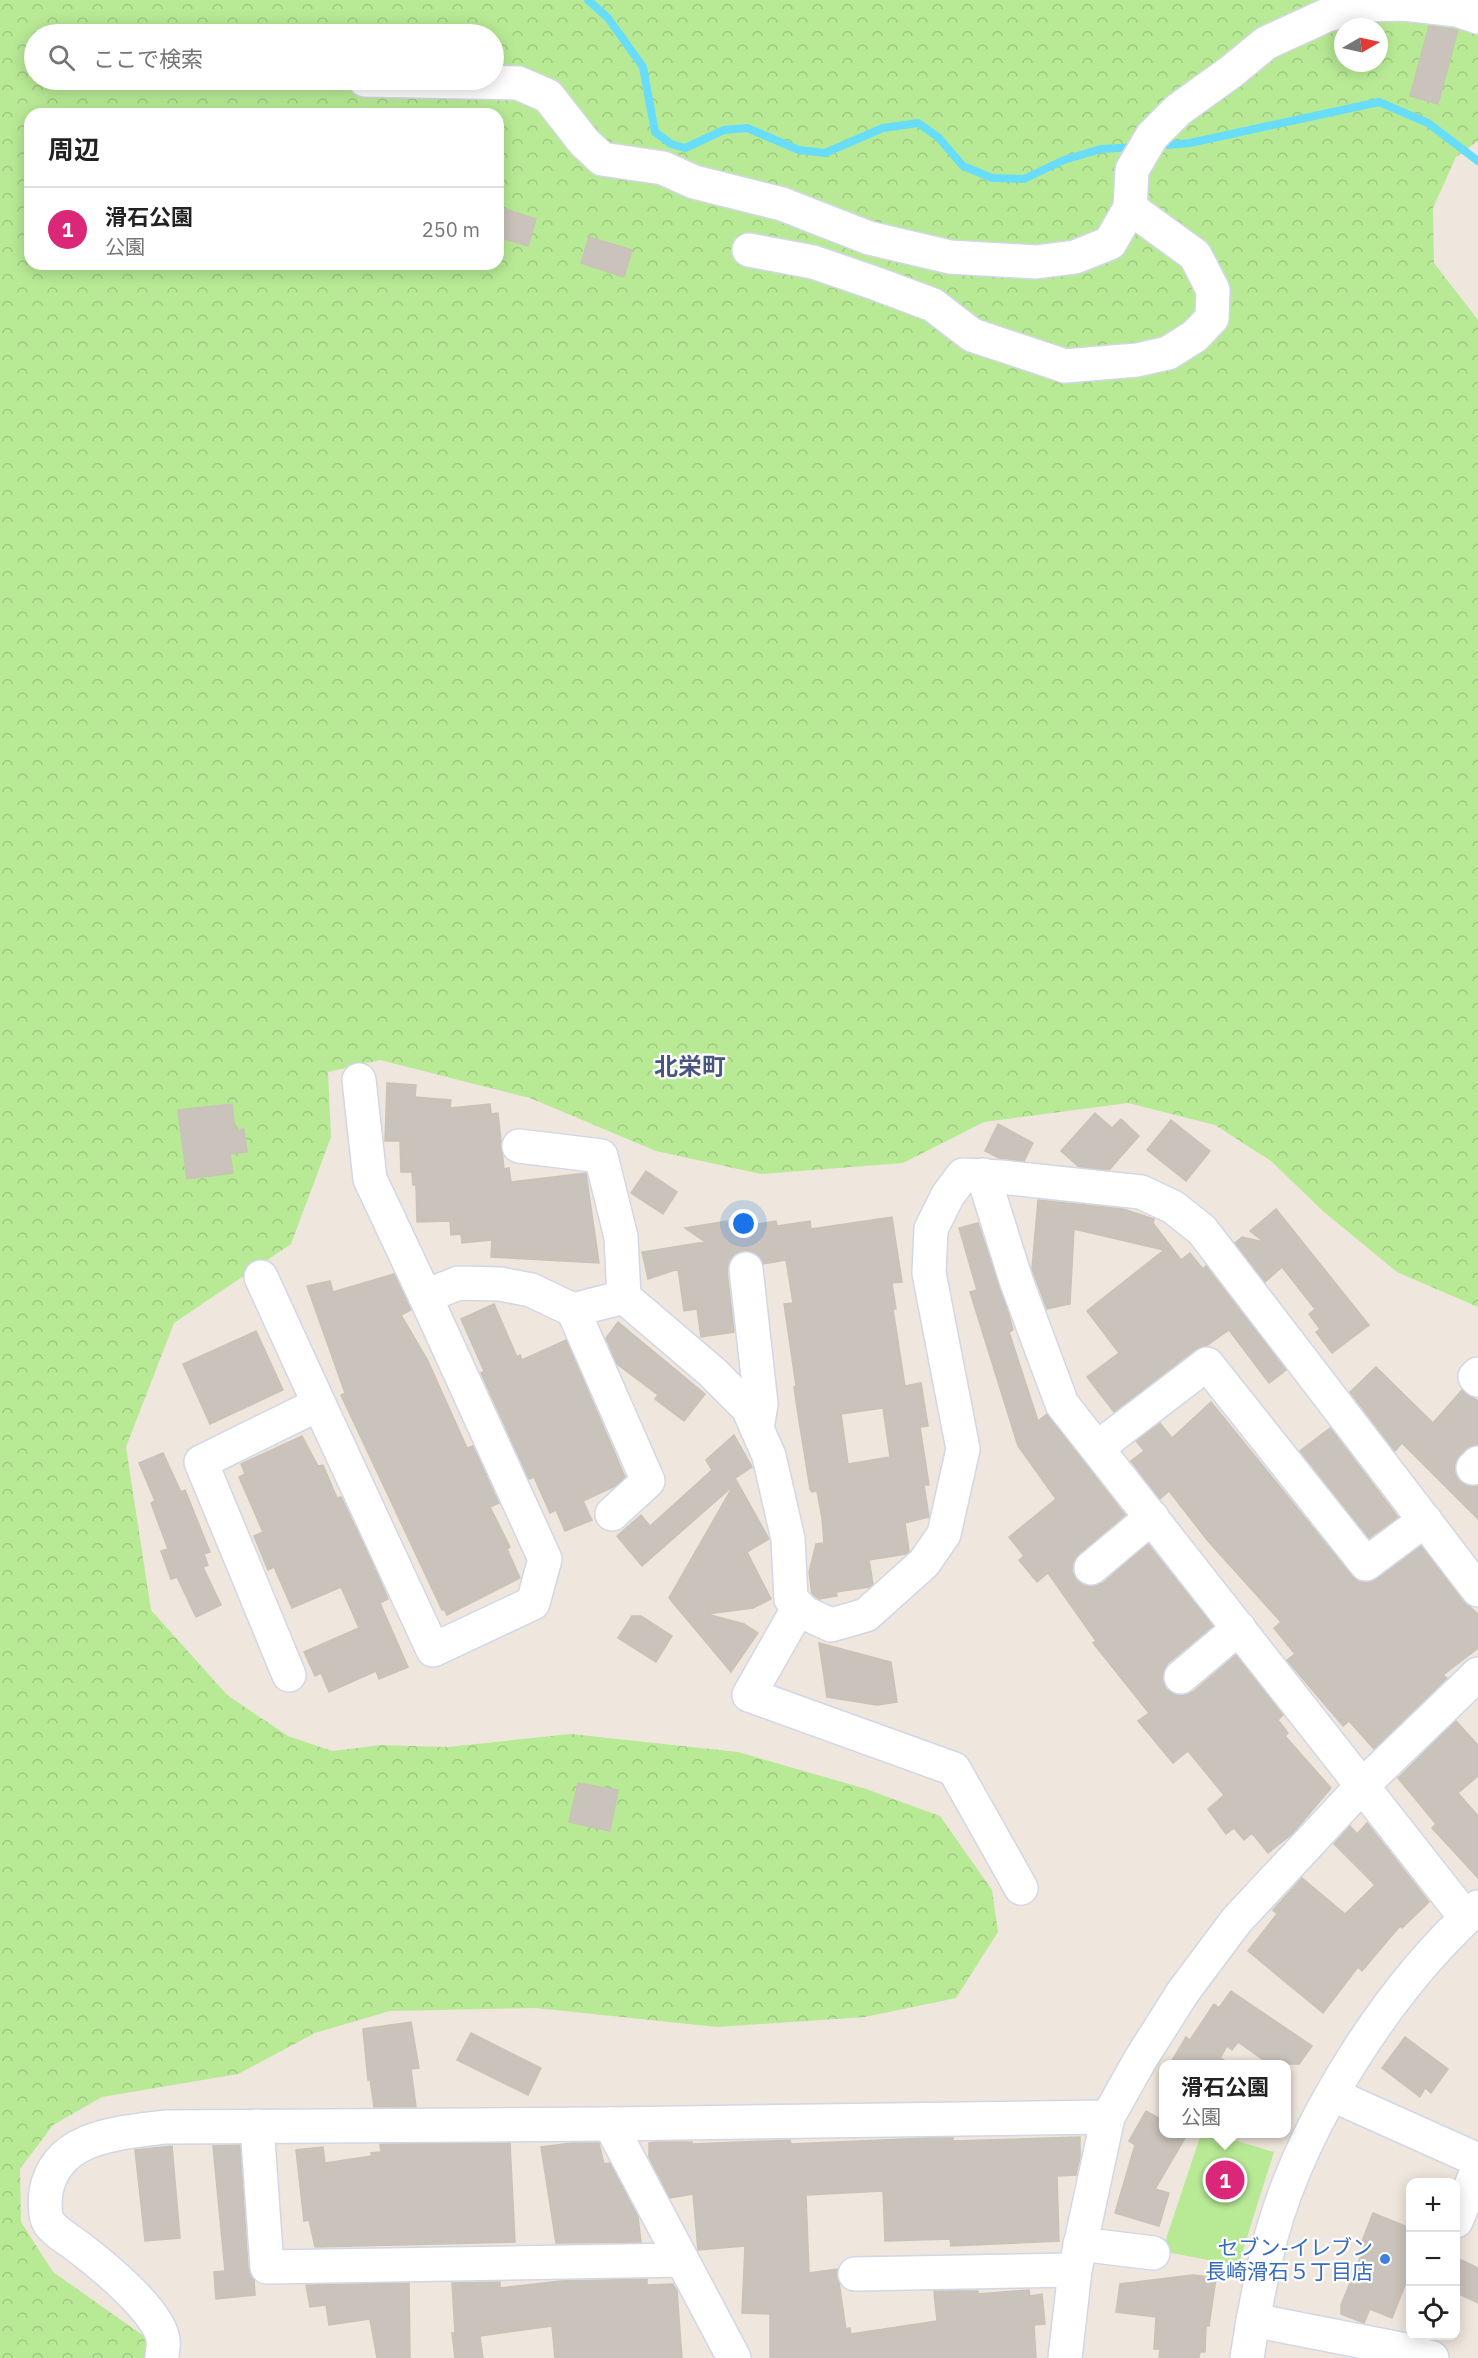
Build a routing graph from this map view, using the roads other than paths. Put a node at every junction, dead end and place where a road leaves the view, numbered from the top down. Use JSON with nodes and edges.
{"nodes":[{"id":1,"x":1478,"y":17,"type":"edge"},
{"id":2,"x":504,"y":83,"type":"edge"},
{"id":3,"x":1130,"y":208,"type":"junction"},
{"id":4,"x":749,"y":250,"type":"dead end"},
{"id":5,"x":359,"y":1080,"type":"dead end"},
{"id":6,"x":519,"y":1146,"type":"dead end"},
{"id":7,"x":983,"y":1175,"type":"junction"},
{"id":8,"x":746,"y":1269,"type":"dead end"},
{"id":9,"x":261,"y":1277,"type":"dead end"},
{"id":10,"x":425,"y":1296,"type":"junction"},
{"id":11,"x":624,"y":1297,"type":"junction"},
{"id":12,"x":573,"y":1310,"type":"junction"},
{"id":13,"x":1478,"y":1374,"type":"edge"},
{"id":14,"x":1478,"y":1380,"type":"edge"},
{"id":15,"x":319,"y":1404,"type":"junction"},
{"id":16,"x":757,"y":1430,"type":"junction"},
{"id":17,"x":1097,"y":1448,"type":"junction"},
{"id":18,"x":612,"y":1514,"type":"dead end"},
{"id":19,"x":1152,"y":1517,"type":"junction"},
{"id":20,"x":1425,"y":1520,"type":"junction"},
{"id":21,"x":1091,"y":1568,"type":"dead end"},
{"id":22,"x":1478,"y":1590,"type":"edge"},
{"id":23,"x":799,"y":1606,"type":"junction"},
{"id":24,"x":1239,"y":1628,"type":"junction"},
{"id":25,"x":289,"y":1675,"type":"dead end"},
{"id":26,"x":1181,"y":1677,"type":"dead end"},
{"id":27,"x":1472,"y":1691,"type":"edge"},
{"id":28,"x":1363,"y":1785,"type":"junction"},
{"id":29,"x":1021,"y":1888,"type":"dead end"},
{"id":30,"x":1472,"y":1912,"type":"edge"},
{"id":31,"x":1333,"y":2095,"type":"junction"},
{"id":32,"x":1108,"y":2117,"type":"junction"},
{"id":33,"x":610,"y":2124,"type":"junction"},
{"id":34,"x":256,"y":2126,"type":"junction"},
{"id":35,"x":1478,"y":2160,"type":"edge"},
{"id":36,"x":1478,"y":2169,"type":"edge"},
{"id":37,"x":1460,"y":2210,"type":"edge"},
{"id":38,"x":1153,"y":2253,"type":"dead end"},
{"id":39,"x":1077,"y":2257,"type":"junction"},
{"id":40,"x":682,"y":2260,"type":"junction"},
{"id":41,"x":855,"y":2274,"type":"dead end"},
{"id":42,"x":1253,"y":2320,"type":"junction"},
{"id":43,"x":1405,"y":2337,"type":"edge"},
{"id":44,"x":162,"y":2358,"type":"edge"},
{"id":45,"x":734,"y":2358,"type":"edge"},
{"id":46,"x":1065,"y":2358,"type":"edge"},
{"id":47,"x":1247,"y":2358,"type":"edge"},
{"id":48,"x":1432,"y":2358,"type":"edge"}],
"edges":[{"from":1,"to":3,"type":"street"},
{"from":2,"to":3,"type":"street"},
{"from":3,"to":4,"type":"street"},
{"from":5,"to":10,"type":"street"},
{"from":6,"to":11,"type":"street"},
{"from":7,"to":17,"type":"street"},
{"from":7,"to":20,"type":"street"},
{"from":7,"to":23,"type":"street"},
{"from":8,"to":16,"type":"street"},
{"from":9,"to":15,"type":"street"},
{"from":10,"to":12,"type":"street"},
{"from":10,"to":15,"type":"street"},
{"from":11,"to":12,"type":"street"},
{"from":11,"to":16,"type":"street"},
{"from":12,"to":18,"type":"street"},
{"from":13,"to":14,"type":"street"},
{"from":15,"to":25,"type":"street"},
{"from":16,"to":23,"type":"street"},
{"from":17,"to":19,"type":"street"},
{"from":17,"to":20,"type":"street"},
{"from":19,"to":21,"type":"street"},
{"from":19,"to":24,"type":"street"},
{"from":20,"to":22,"type":"street"},
{"from":23,"to":29,"type":"street"},
{"from":24,"to":26,"type":"street"},
{"from":24,"to":28,"type":"street"},
{"from":27,"to":28,"type":"street"},
{"from":28,"to":30,"type":"street"},
{"from":28,"to":32,"type":"street"},
{"from":30,"to":31,"type":"street"},
{"from":31,"to":35,"type":"street"},
{"from":31,"to":42,"type":"street"},
{"from":32,"to":33,"type":"street"},
{"from":32,"to":39,"type":"street"},
{"from":33,"to":34,"type":"street"},
{"from":33,"to":40,"type":"street"},
{"from":34,"to":40,"type":"street"},
{"from":34,"to":44,"type":"street"},
{"from":36,"to":37,"type":"street"},
{"from":38,"to":39,"type":"street"},
{"from":39,"to":41,"type":"street"},
{"from":39,"to":46,"type":"street"},
{"from":40,"to":45,"type":"street"},
{"from":42,"to":43,"type":"street"},
{"from":42,"to":47,"type":"street"},
{"from":43,"to":48,"type":"street"}]}
